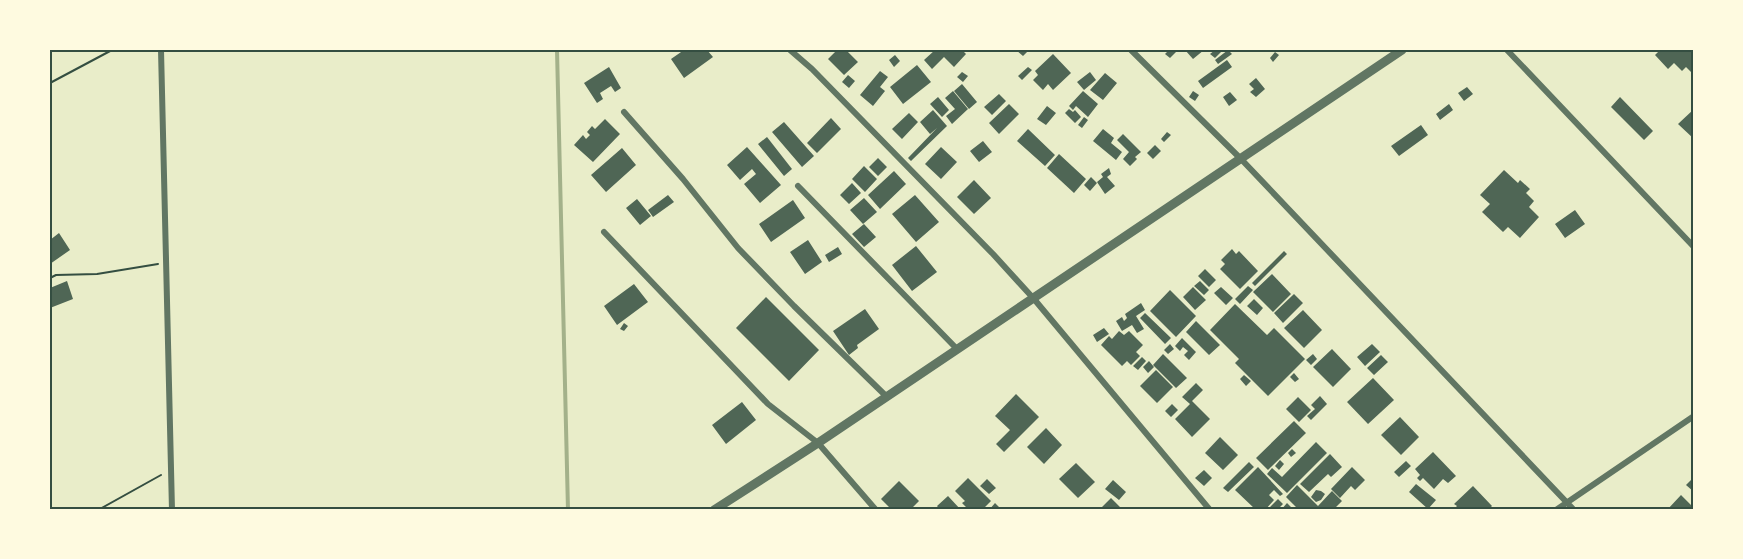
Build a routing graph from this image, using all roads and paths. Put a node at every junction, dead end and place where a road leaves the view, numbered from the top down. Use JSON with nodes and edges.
{"nodes":[{"id":1,"x":112,"y":50,"type":"edge"},
{"id":2,"x":161,"y":50,"type":"edge"},
{"id":3,"x":790,"y":50,"type":"edge"},
{"id":4,"x":1131,"y":50,"type":"edge"},
{"id":5,"x":1402,"y":50,"type":"edge"},
{"id":6,"x":1507,"y":50,"type":"edge"},
{"id":7,"x":50,"y":83,"type":"edge"},
{"id":8,"x":624,"y":112,"type":"dead end"},
{"id":9,"x":1241,"y":159,"type":"junction"},
{"id":10,"x":798,"y":186,"type":"dead end"},
{"id":11,"x":604,"y":232,"type":"dead end"},
{"id":12,"x":1694,"y":247,"type":"edge"},
{"id":13,"x":166,"y":262,"type":"junction"},
{"id":14,"x":50,"y":278,"type":"edge"},
{"id":15,"x":1034,"y":299,"type":"junction"},
{"id":16,"x":957,"y":349,"type":"junction"},
{"id":17,"x":887,"y":397,"type":"junction"},
{"id":18,"x":1694,"y":416,"type":"edge"},
{"id":19,"x":819,"y":443,"type":"junction"},
{"id":20,"x":172,"y":469,"type":"junction"},
{"id":21,"x":1567,"y":502,"type":"junction"},
{"id":22,"x":98,"y":510,"type":"edge"},
{"id":23,"x":172,"y":510,"type":"edge"},
{"id":24,"x":714,"y":510,"type":"edge"},
{"id":25,"x":876,"y":510,"type":"edge"},
{"id":26,"x":1210,"y":510,"type":"edge"},
{"id":27,"x":1556,"y":510,"type":"edge"},
{"id":28,"x":1574,"y":510,"type":"edge"}],
"edges":[{"from":1,"to":7,"type":"path"},
{"from":2,"to":13,"type":"street"},
{"from":3,"to":15,"type":"street"},
{"from":4,"to":9,"type":"street"},
{"from":5,"to":9,"type":"street"},
{"from":6,"to":12,"type":"street"},
{"from":8,"to":17,"type":"street"},
{"from":9,"to":15,"type":"street"},
{"from":9,"to":21,"type":"street"},
{"from":10,"to":16,"type":"street"},
{"from":11,"to":19,"type":"street"},
{"from":13,"to":14,"type":"path"},
{"from":13,"to":20,"type":"street"},
{"from":15,"to":16,"type":"street"},
{"from":15,"to":26,"type":"street"},
{"from":16,"to":17,"type":"street"},
{"from":17,"to":19,"type":"street"},
{"from":18,"to":21,"type":"street"},
{"from":19,"to":24,"type":"street"},
{"from":19,"to":25,"type":"street"},
{"from":20,"to":22,"type":"path"},
{"from":20,"to":23,"type":"street"},
{"from":21,"to":27,"type":"street"},
{"from":21,"to":28,"type":"street"}]}
